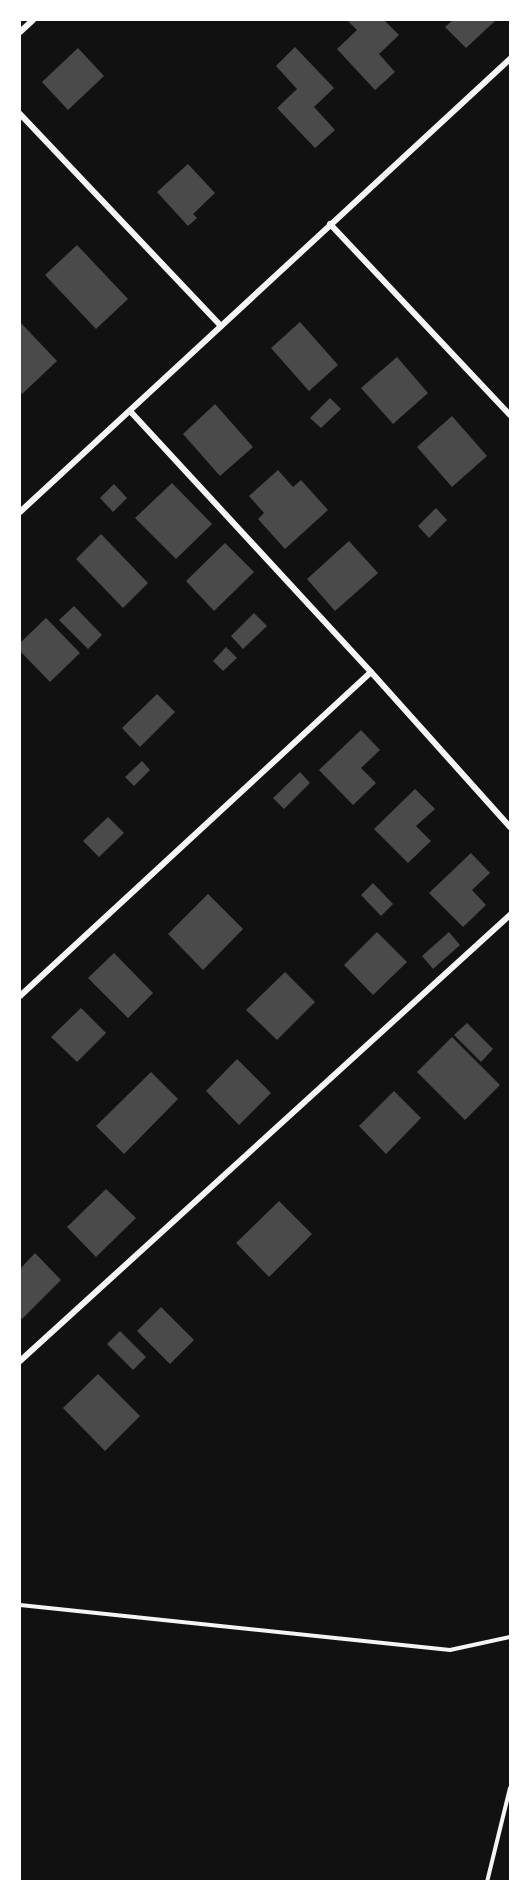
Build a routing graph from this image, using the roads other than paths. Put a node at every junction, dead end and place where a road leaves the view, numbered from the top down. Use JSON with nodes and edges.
{"nodes":[{"id":1,"x":33,"y":20,"type":"edge"},
{"id":2,"x":20,"y":32,"type":"edge"},
{"id":3,"x":510,"y":59,"type":"edge"},
{"id":4,"x":20,"y":114,"type":"edge"},
{"id":5,"x":330,"y":224,"type":"junction"},
{"id":6,"x":221,"y":326,"type":"junction"},
{"id":7,"x":130,"y":411,"type":"junction"},
{"id":8,"x":510,"y":415,"type":"edge"},
{"id":9,"x":20,"y":512,"type":"edge"},
{"id":10,"x":371,"y":672,"type":"junction"},
{"id":11,"x":510,"y":827,"type":"edge"},
{"id":12,"x":510,"y":915,"type":"edge"},
{"id":13,"x":20,"y":996,"type":"edge"},
{"id":14,"x":20,"y":1361,"type":"edge"}],
"edges":[{"from":1,"to":2,"type":"street"},
{"from":3,"to":5,"type":"street"},
{"from":4,"to":6,"type":"street"},
{"from":5,"to":6,"type":"street"},
{"from":5,"to":8,"type":"street"},
{"from":6,"to":7,"type":"street"},
{"from":7,"to":9,"type":"street"},
{"from":7,"to":10,"type":"street"},
{"from":10,"to":11,"type":"street"},
{"from":10,"to":13,"type":"street"},
{"from":12,"to":14,"type":"street"}]}
